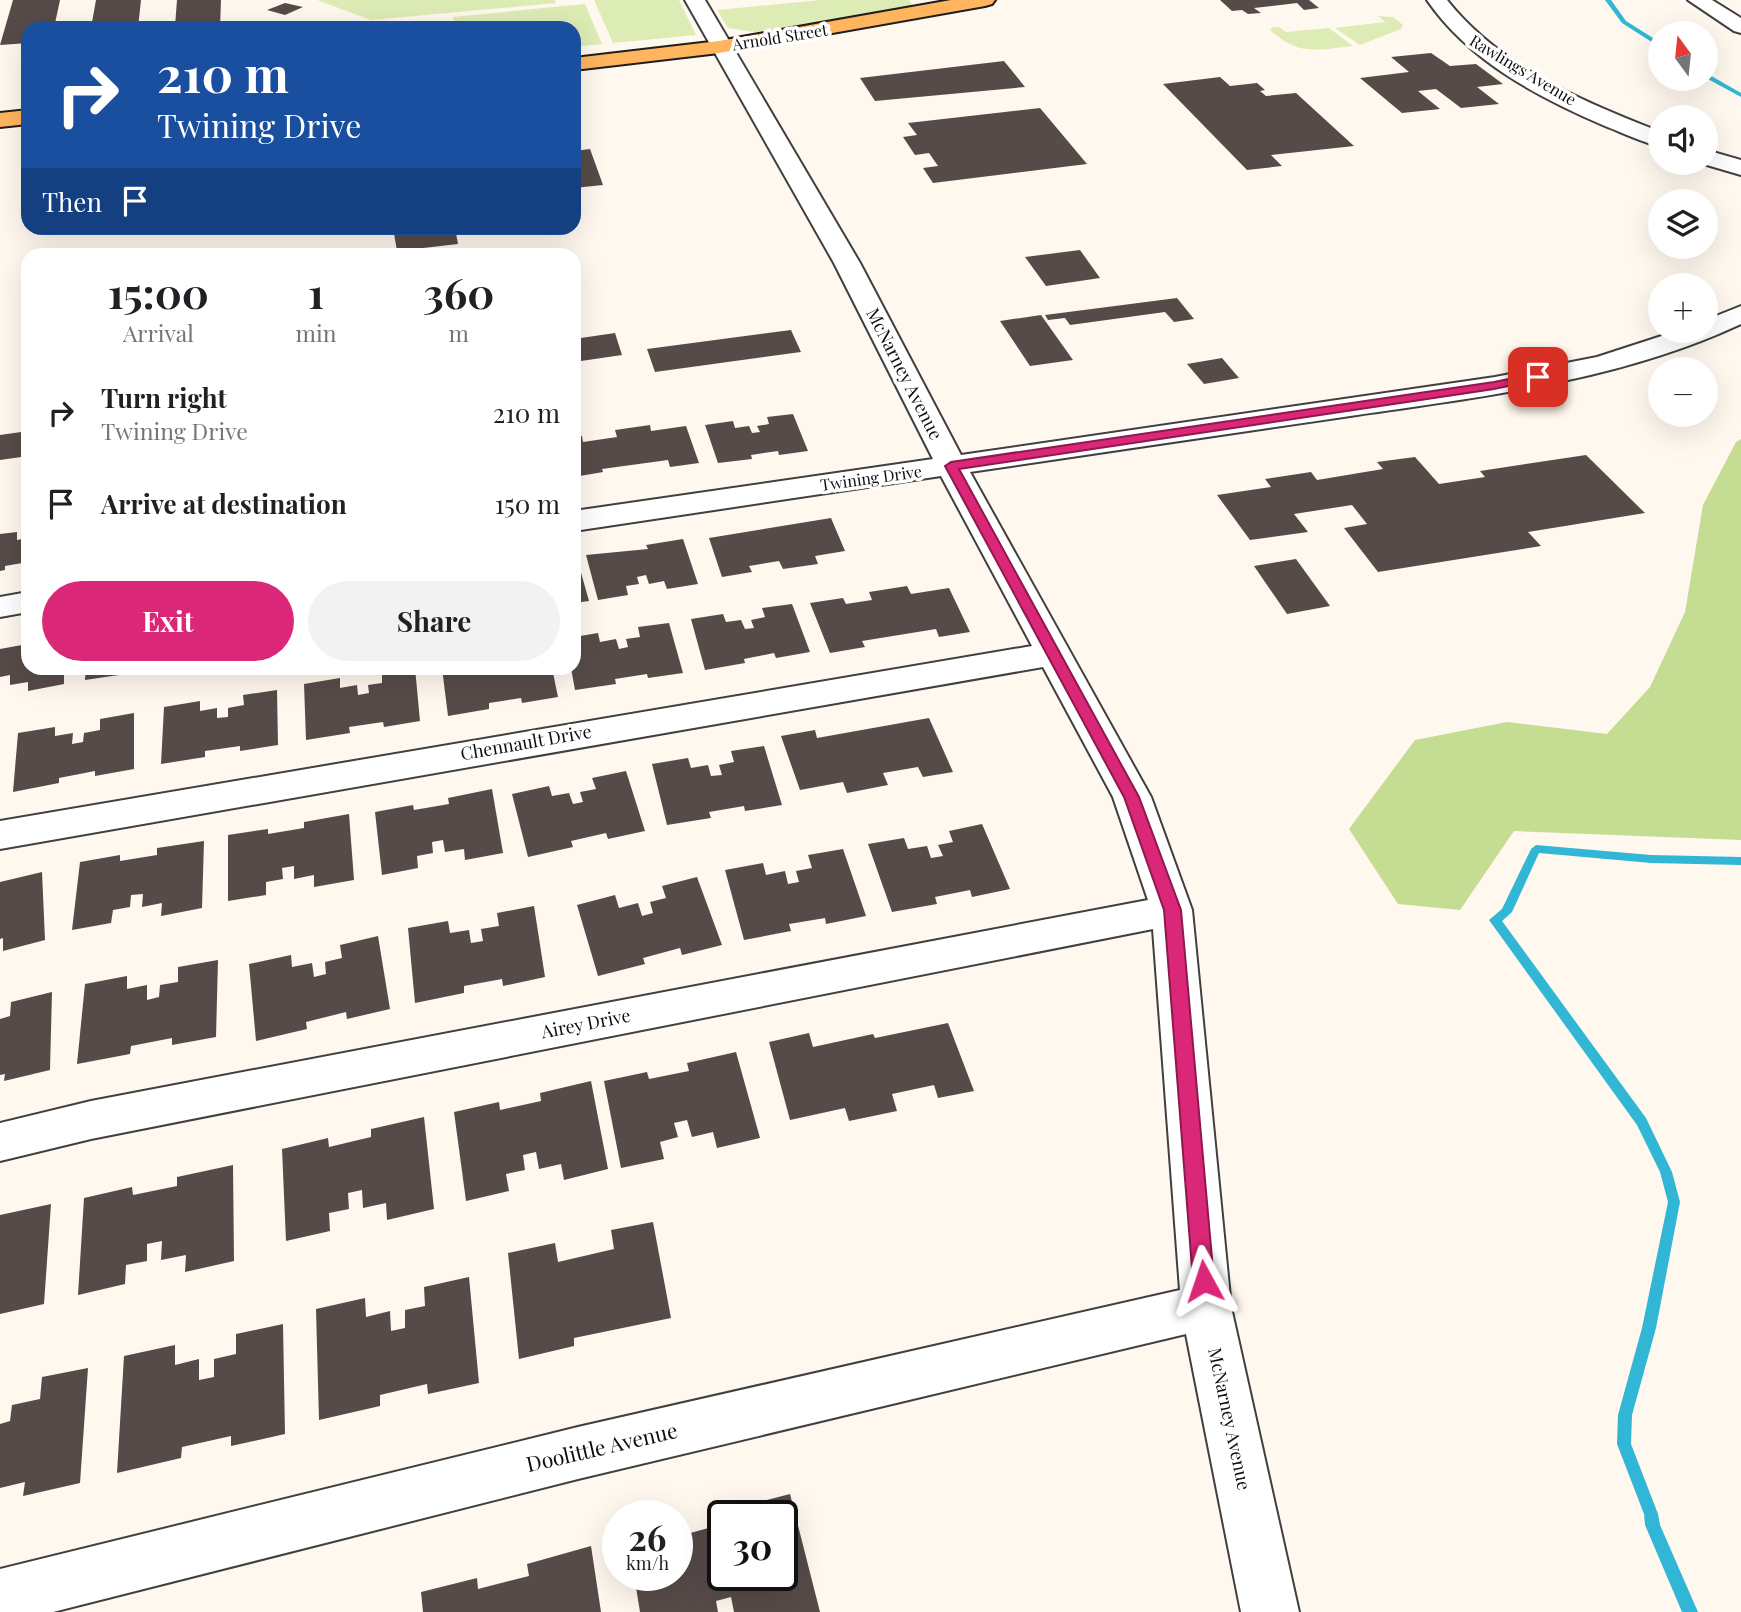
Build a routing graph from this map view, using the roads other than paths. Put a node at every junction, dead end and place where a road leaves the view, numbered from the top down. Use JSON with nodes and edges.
{"nodes":[{"id":1,"x":695,"y":0,"type":"edge"},
{"id":2,"x":985,"y":0,"type":"edge"},
{"id":3,"x":1437,"y":0,"type":"edge"},
{"id":4,"x":1698,"y":0,"type":"edge"},
{"id":5,"x":1741,"y":27,"type":"edge"},
{"id":6,"x":722,"y":46,"type":"junction"},
{"id":7,"x":581,"y":63,"type":"edge"},
{"id":8,"x":21,"y":118,"type":"edge"},
{"id":9,"x":0,"y":120,"type":"edge"},
{"id":10,"x":1648,"y":134,"type":"edge"},
{"id":11,"x":1718,"y":161,"type":"edge"},
{"id":12,"x":1741,"y":168,"type":"edge"},
{"id":13,"x":1741,"y":314,"type":"edge"},
{"id":14,"x":1718,"y":324,"type":"edge"},
{"id":15,"x":1666,"y":343,"type":"edge"},
{"id":16,"x":951,"y":466,"type":"junction"},
{"id":17,"x":581,"y":521,"type":"edge"},
{"id":18,"x":21,"y":603,"type":"edge"},
{"id":19,"x":0,"y":607,"type":"edge"},
{"id":20,"x":1052,"y":654,"type":"junction"},
{"id":21,"x":0,"y":835,"type":"edge"},
{"id":22,"x":1172,"y":910,"type":"junction"},
{"id":23,"x":0,"y":1142,"type":"edge"},
{"id":24,"x":1206,"y":1307,"type":"junction"},
{"id":25,"x":0,"y":1597,"type":"edge"},
{"id":26,"x":1270,"y":1612,"type":"edge"}],
"edges":[{"from":1,"to":6,"type":"street","name":"McNarney Avenue"},
{"from":2,"to":6,"type":"main road","name":"Arnold Street"},
{"from":3,"to":10,"type":"street","name":"Rawlings Avenue"},
{"from":4,"to":5,"type":"street"},
{"from":6,"to":7,"type":"main road","name":"Arnold Street"},
{"from":6,"to":16,"type":"street","name":"McNarney Avenue"},
{"from":8,"to":9,"type":"main road"},
{"from":11,"to":12,"type":"street"},
{"from":13,"to":14,"type":"street","name":"Twining Drive"},
{"from":15,"to":16,"type":"street","name":"Twining Drive"},
{"from":16,"to":17,"type":"street","name":"Twining Drive"},
{"from":16,"to":20,"type":"street","name":"McNarney Avenue"},
{"from":18,"to":19,"type":"street"},
{"from":20,"to":21,"type":"street","name":"Chennault Drive"},
{"from":20,"to":22,"type":"street","name":"McNarney Avenue"},
{"from":22,"to":23,"type":"street","name":"Airey Drive"},
{"from":22,"to":24,"type":"street","name":"McNarney Avenue"},
{"from":24,"to":25,"type":"street","name":"Doolittle Avenue"},
{"from":24,"to":26,"type":"street","name":"McNarney Avenue"}]}
